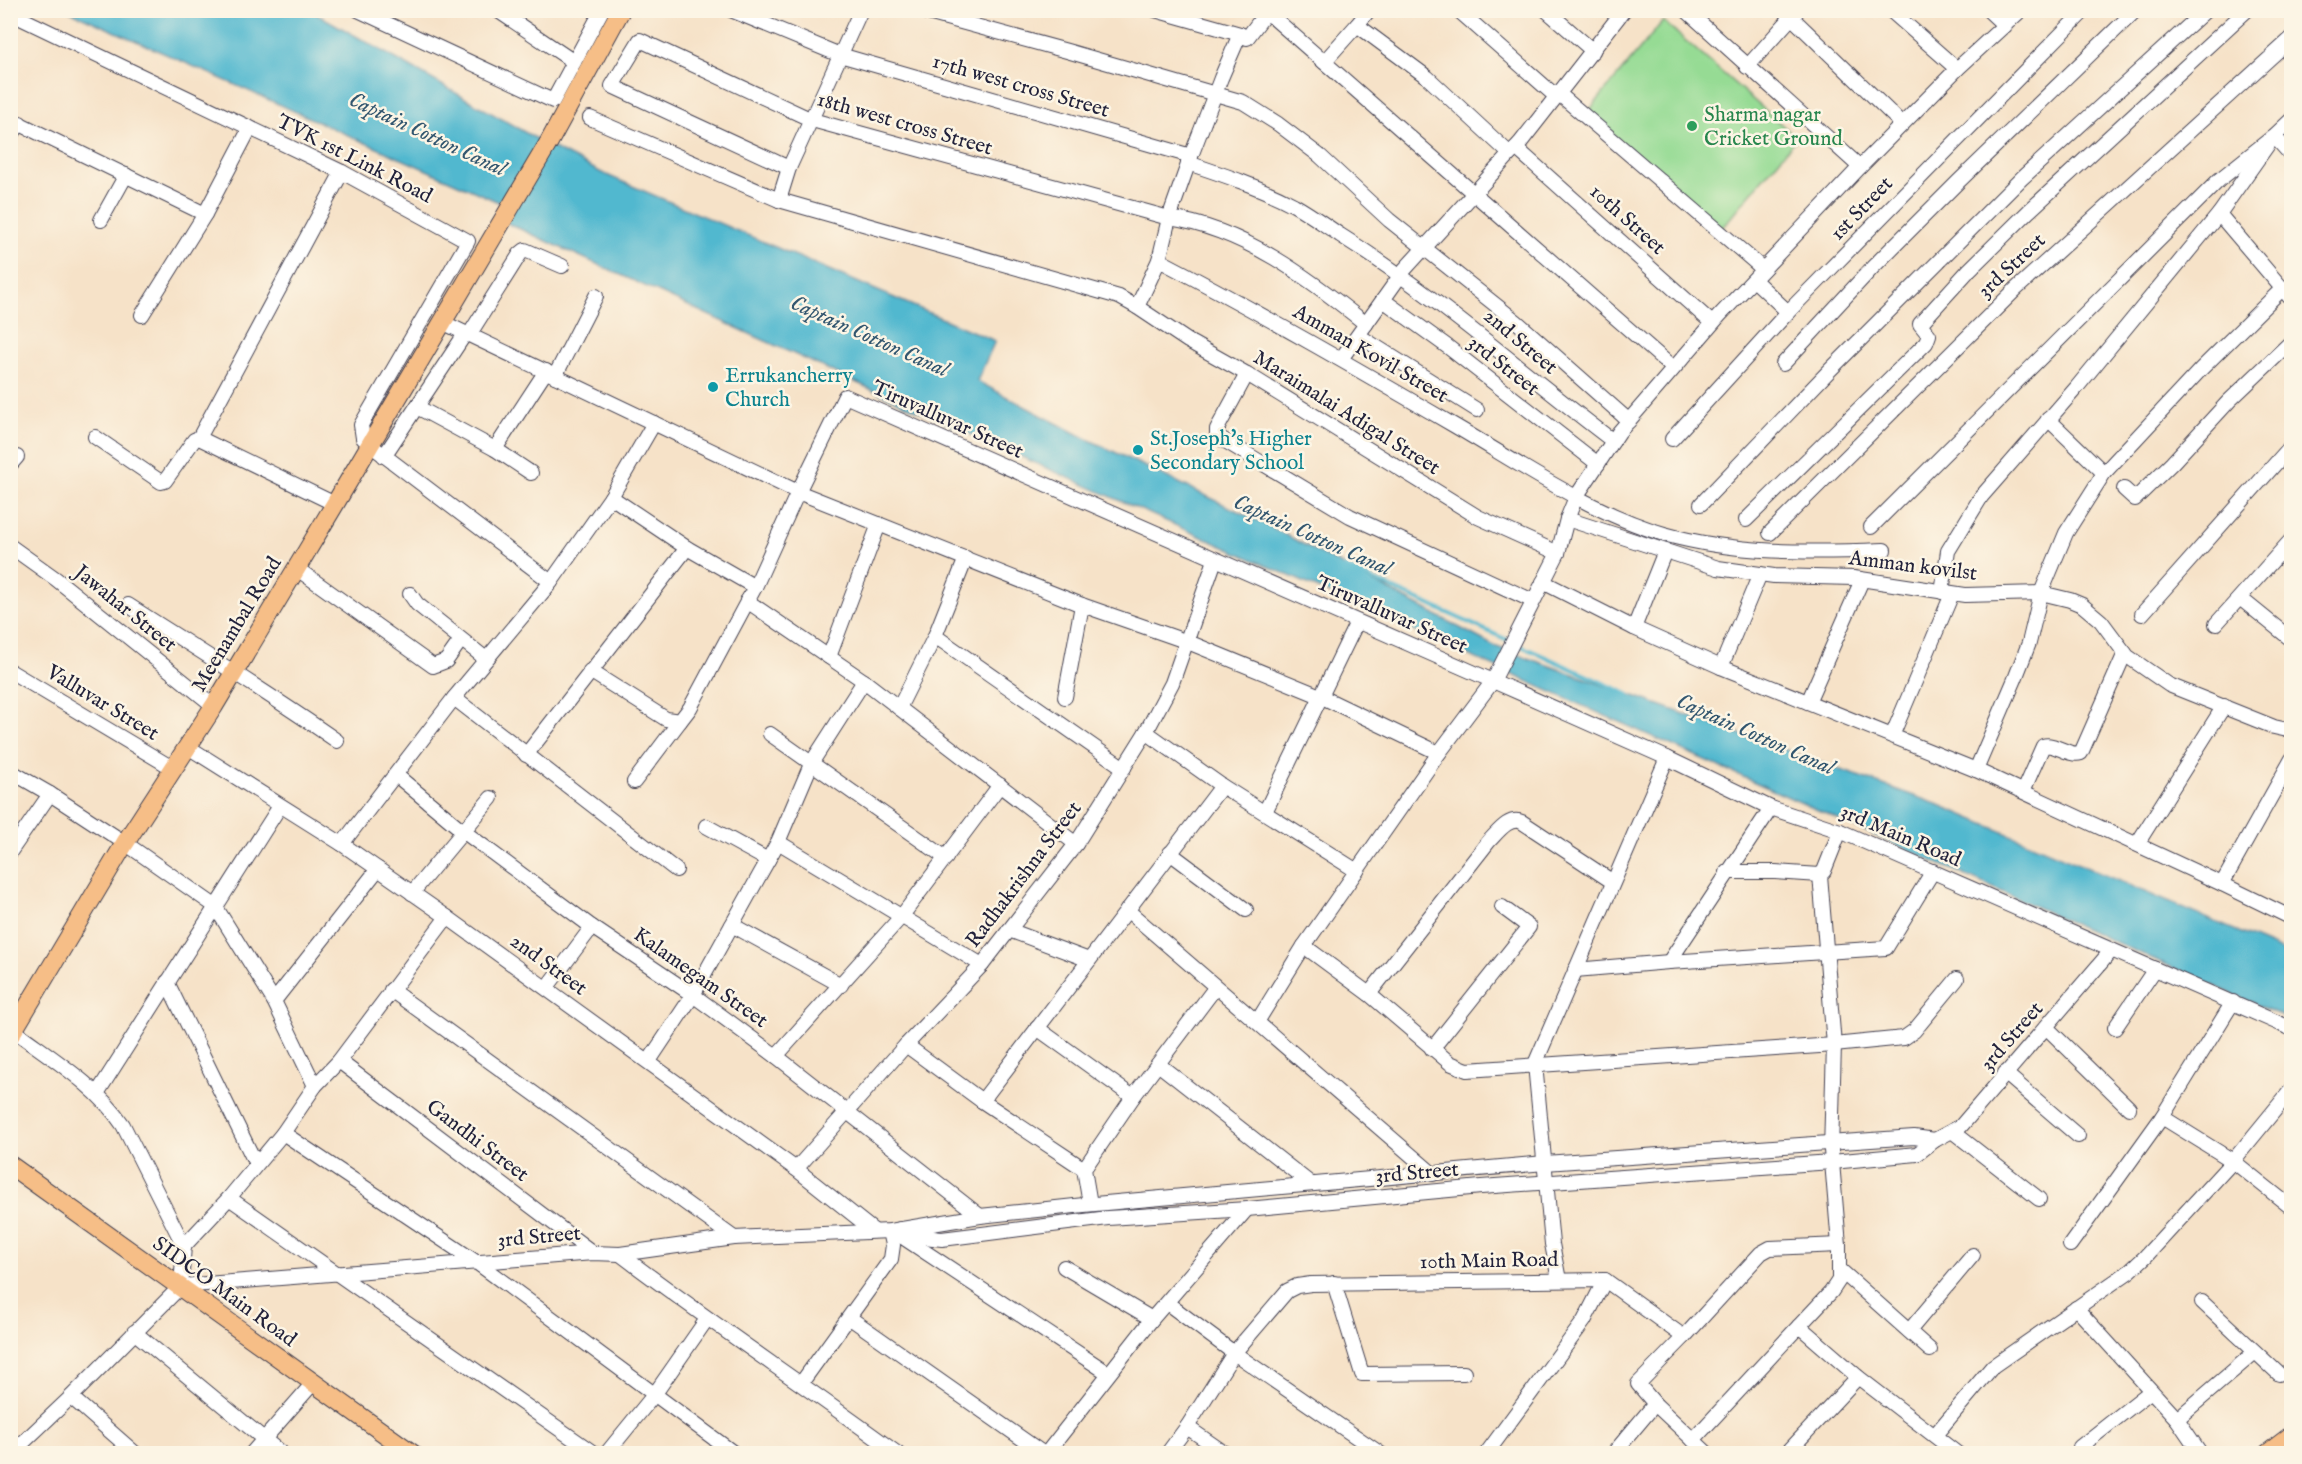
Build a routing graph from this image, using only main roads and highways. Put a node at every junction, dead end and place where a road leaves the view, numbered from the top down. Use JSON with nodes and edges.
{"nodes":[{"id":1,"x":621,"y":10,"type":"edge"},
{"id":2,"x":13,"y":1034,"type":"edge"},
{"id":3,"x":10,"y":1165,"type":"edge"},
{"id":4,"x":2292,"y":1435,"type":"edge"},
{"id":5,"x":413,"y":1454,"type":"edge"},
{"id":6,"x":2266,"y":1454,"type":"edge"}],
"edges":[{"from":1,"to":2,"type":"main road","name":"Meenambal Road"},
{"from":3,"to":5,"type":"main road","name":"SIDCO Main Road"},
{"from":4,"to":6,"type":"main road"}]}
